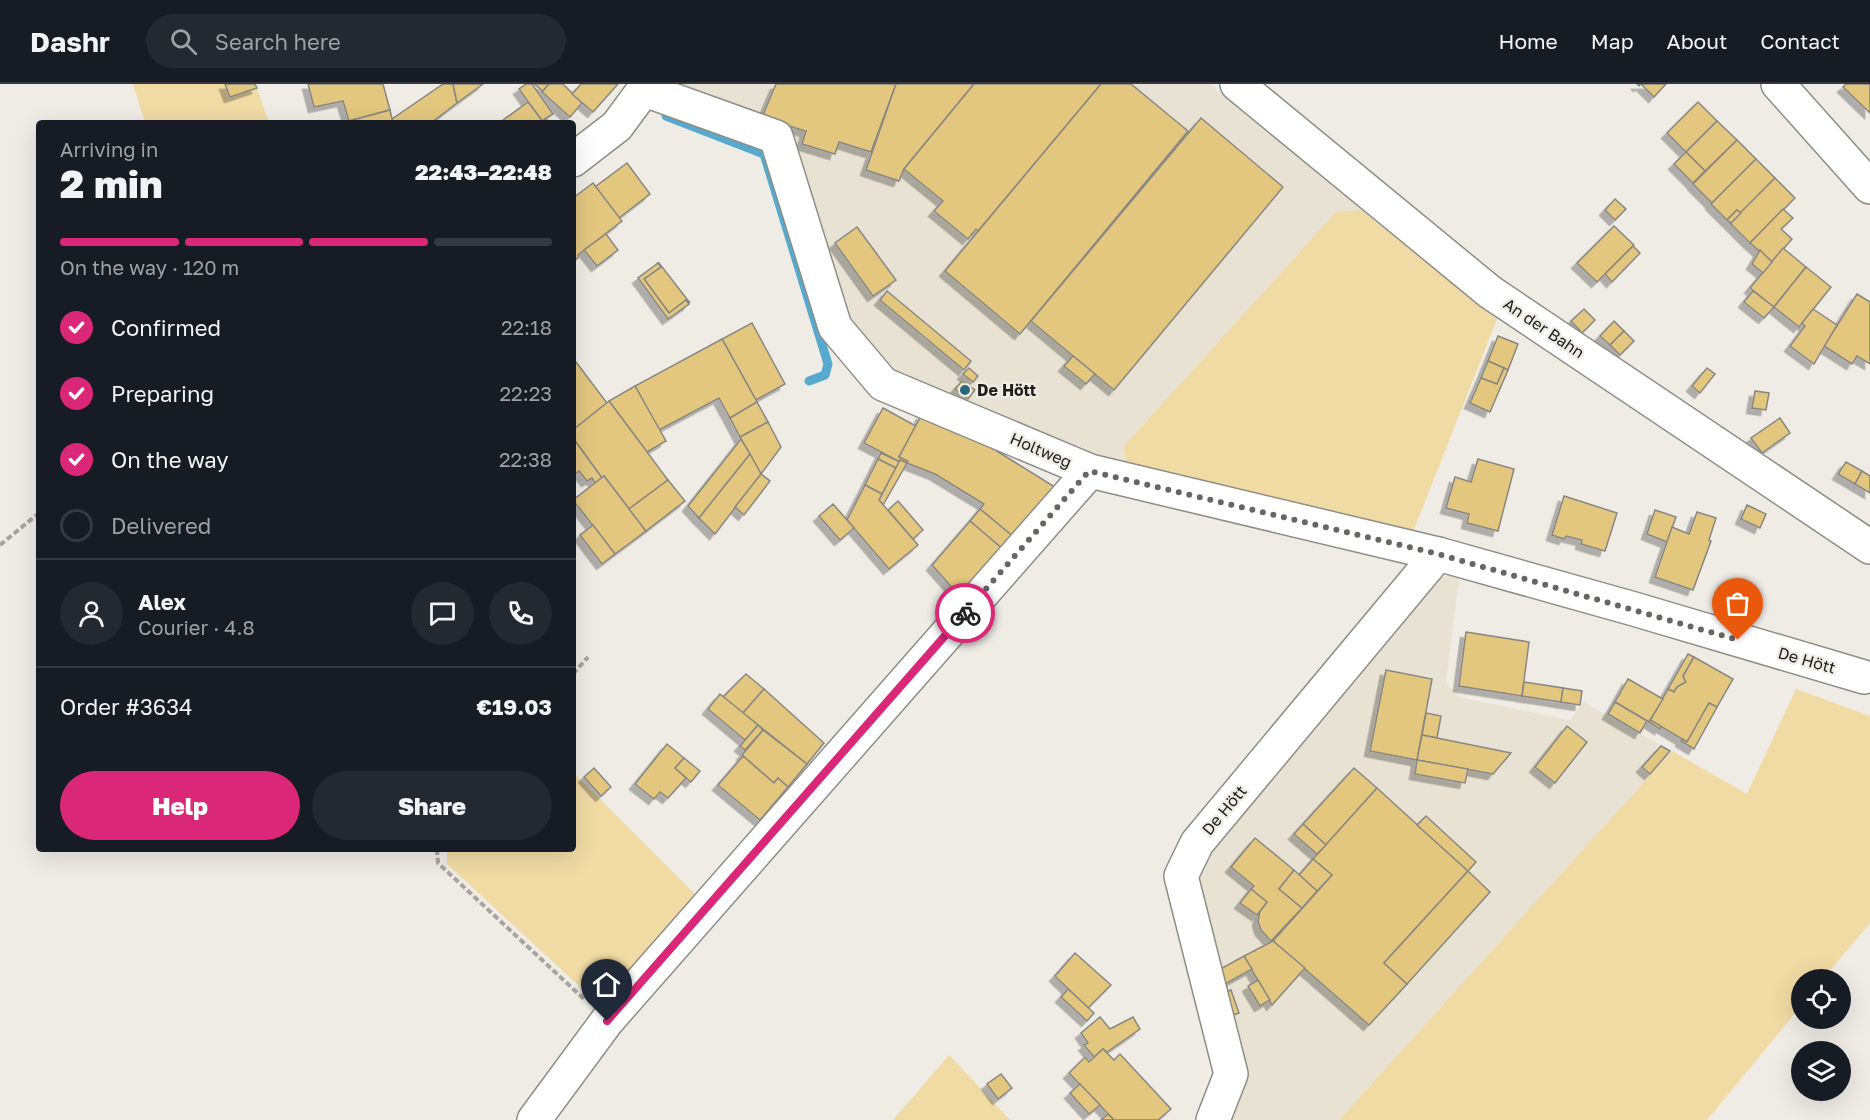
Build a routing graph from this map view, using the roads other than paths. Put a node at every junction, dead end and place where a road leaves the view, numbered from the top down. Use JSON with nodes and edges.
{"nodes":[{"id":1,"x":1237,"y":84,"type":"edge"},
{"id":2,"x":1778,"y":84,"type":"edge"},
{"id":3,"x":646,"y":87,"type":"edge"},
{"id":4,"x":576,"y":158,"type":"edge"},
{"id":5,"x":1870,"y":187,"type":"edge"},
{"id":6,"x":1089,"y":471,"type":"junction"},
{"id":7,"x":1870,"y":547,"type":"edge"},
{"id":8,"x":1438,"y":554,"type":"junction"},
{"id":9,"x":1864,"y":677,"type":"dead end"},
{"id":10,"x":534,"y":1120,"type":"edge"},
{"id":11,"x":1213,"y":1120,"type":"edge"}],
"edges":[{"from":1,"to":7,"type":"street","name":"An der Bahn"},
{"from":2,"to":5,"type":"street"},
{"from":3,"to":4,"type":"street","name":"Holtweg"},
{"from":3,"to":6,"type":"street","name":"Holtweg"},
{"from":6,"to":8,"type":"street","name":"De Hött"},
{"from":6,"to":10,"type":"street","name":"Holtweg"},
{"from":8,"to":9,"type":"street","name":"De Hött"},
{"from":8,"to":11,"type":"street","name":"De Hött"}]}
